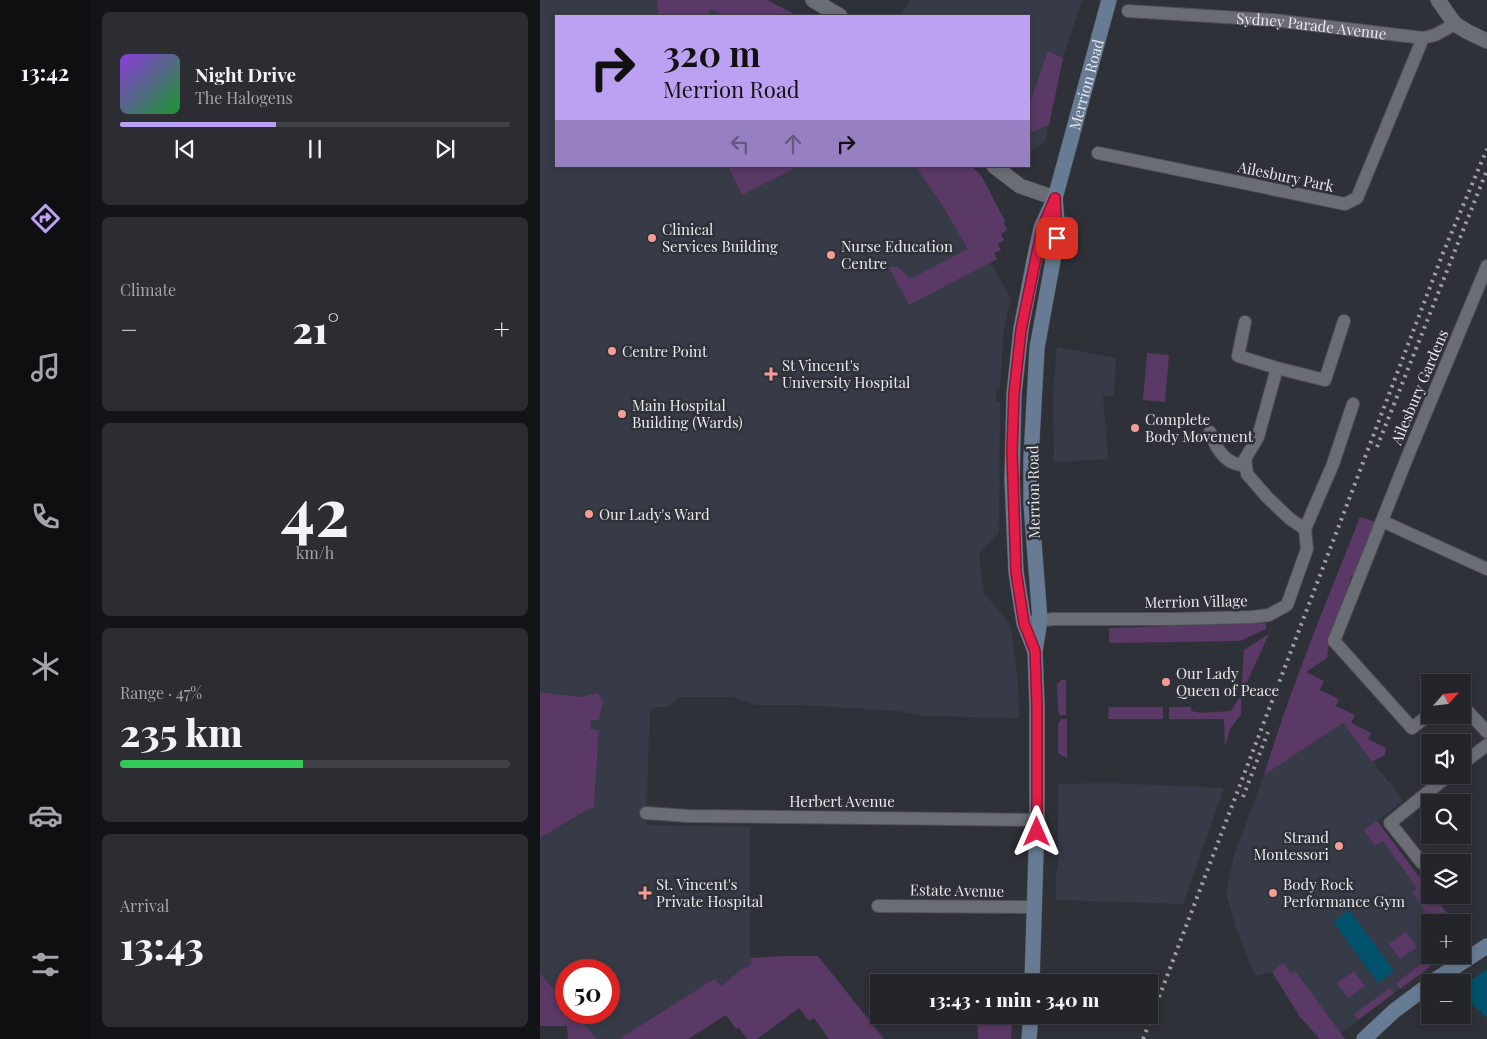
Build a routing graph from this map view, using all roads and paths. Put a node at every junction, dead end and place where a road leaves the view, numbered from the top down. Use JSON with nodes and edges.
{"nodes":[{"id":1,"x":813,"y":0,"type":"edge"},
{"id":2,"x":1109,"y":0,"type":"edge"},
{"id":3,"x":1438,"y":0,"type":"edge"},
{"id":4,"x":1128,"y":12,"type":"dead end"},
{"id":5,"x":838,"y":15,"type":"edge"},
{"id":6,"x":1455,"y":24,"type":"junction"},
{"id":7,"x":1423,"y":38,"type":"junction"},
{"id":8,"x":1487,"y":41,"type":"edge"},
{"id":9,"x":1098,"y":154,"type":"dead end"},
{"id":10,"x":995,"y":167,"type":"edge"},
{"id":11,"x":1055,"y":198,"type":"junction"},
{"id":12,"x":1487,"y":266,"type":"edge"},
{"id":13,"x":1344,"y":321,"type":"dead end"},
{"id":14,"x":1246,"y":322,"type":"dead end"},
{"id":15,"x":1021,"y":330,"type":"junction"},
{"id":16,"x":1040,"y":333,"type":"junction"},
{"id":17,"x":1276,"y":368,"type":"junction"},
{"id":18,"x":1353,"y":404,"type":"dead end"},
{"id":19,"x":1210,"y":432,"type":"dead end"},
{"id":20,"x":1246,"y":465,"type":"junction"},
{"id":21,"x":1382,"y":521,"type":"junction"},
{"id":22,"x":1305,"y":529,"type":"junction"},
{"id":23,"x":1487,"y":568,"type":"edge"},
{"id":24,"x":1040,"y":620,"type":"junction"},
{"id":25,"x":1024,"y":623,"type":"junction"},
{"id":26,"x":1035,"y":651,"type":"junction"},
{"id":27,"x":1471,"y":715,"type":"edge"},
{"id":28,"x":1421,"y":721,"type":"edge"},
{"id":29,"x":1487,"y":732,"type":"edge"},
{"id":30,"x":1487,"y":745,"type":"edge"},
{"id":31,"x":1471,"y":757,"type":"edge"},
{"id":32,"x":1438,"y":784,"type":"edge"},
{"id":33,"x":646,"y":813,"type":"dead end"},
{"id":34,"x":1037,"y":820,"type":"junction"},
{"id":35,"x":1421,"y":861,"type":"edge"},
{"id":36,"x":878,"y":906,"type":"dead end"},
{"id":37,"x":1035,"y":907,"type":"junction"},
{"id":38,"x":1487,"y":946,"type":"edge"},
{"id":39,"x":1032,"y":974,"type":"edge"},
{"id":40,"x":1445,"y":974,"type":"edge"},
{"id":41,"x":1421,"y":991,"type":"edge"},
{"id":42,"x":1030,"y":1024,"type":"edge"},
{"id":43,"x":1029,"y":1039,"type":"edge"},
{"id":44,"x":1364,"y":1039,"type":"edge"}],
"edges":[{"from":1,"to":5,"type":"street"},
{"from":2,"to":11,"type":"main road","name":"Merrion Road"},
{"from":3,"to":6,"type":"street"},
{"from":4,"to":7,"type":"street","name":"Sydney Parade Avenue"},
{"from":6,"to":7,"type":"street","name":"Sydney Parade Avenue"},
{"from":6,"to":8,"type":"street"},
{"from":7,"to":9,"type":"street","name":"Ailesbury Park"},
{"from":10,"to":11,"type":"street"},
{"from":11,"to":15,"type":"main road","name":"Merrion Road"},
{"from":11,"to":16,"type":"main road","name":"Merrion Road"},
{"from":12,"to":21,"type":"street","name":"Ailesbury Gardens"},
{"from":13,"to":17,"type":"street"},
{"from":14,"to":17,"type":"street"},
{"from":15,"to":16,"type":"main road"},
{"from":15,"to":25,"type":"main road","name":"Merrion Road"},
{"from":16,"to":24,"type":"main road","name":"Merrion Road"},
{"from":17,"to":20,"type":"street"},
{"from":18,"to":22,"type":"street","name":"Merrion Village"},
{"from":19,"to":20,"type":"street"},
{"from":20,"to":22,"type":"street"},
{"from":21,"to":23,"type":"street"},
{"from":21,"to":28,"type":"street","name":"Ailesbury Gardens"},
{"from":22,"to":24,"type":"street","name":"Merrion Village"},
{"from":24,"to":25,"type":"street","name":"Merrion Village"},
{"from":24,"to":26,"type":"main road","name":"Merrion Road"},
{"from":25,"to":26,"type":"main road","name":"Merrion Road"},
{"from":26,"to":34,"type":"main road","name":"Merrion Road"},
{"from":27,"to":29,"type":"street"},
{"from":30,"to":31,"type":"street"},
{"from":32,"to":35,"type":"street"},
{"from":33,"to":34,"type":"street","name":"Herbert Avenue"},
{"from":34,"to":37,"type":"main road","name":"Merrion Road"},
{"from":36,"to":37,"type":"street","name":"Estate Avenue"},
{"from":37,"to":39,"type":"main road","name":"Merrion Road"},
{"from":38,"to":40,"type":"main road"},
{"from":41,"to":44,"type":"main road"},
{"from":42,"to":43,"type":"main road"}]}
